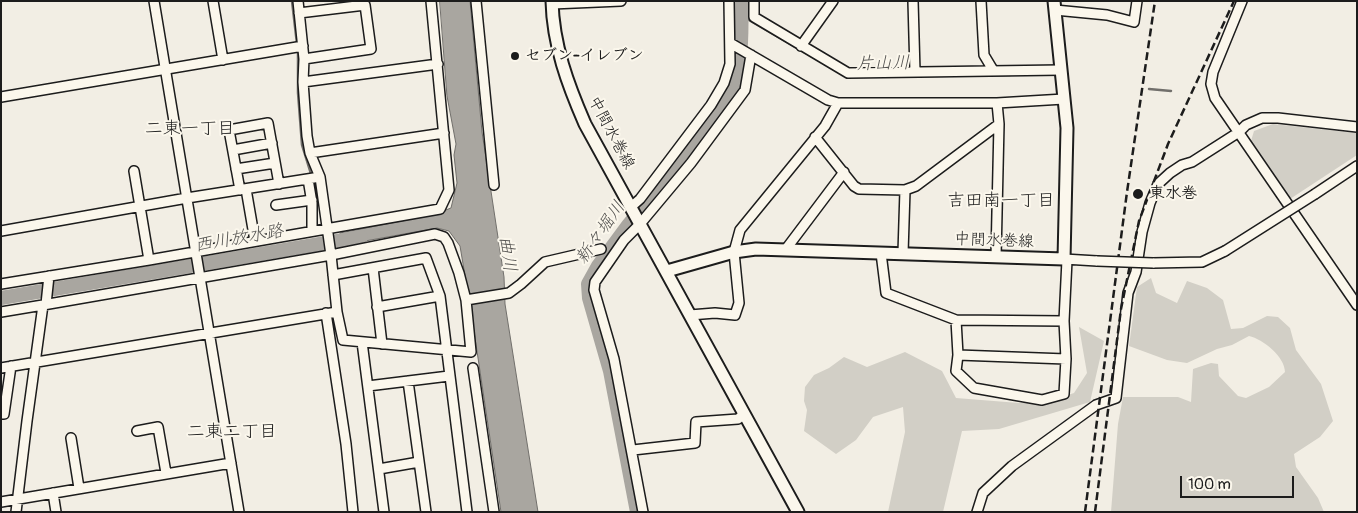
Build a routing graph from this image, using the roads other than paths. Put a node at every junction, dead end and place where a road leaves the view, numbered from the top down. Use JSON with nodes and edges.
{"nodes":[{"id":1,"x":165,"y":1,"type":"edge"},
{"id":2,"x":213,"y":1,"type":"edge"},
{"id":3,"x":298,"y":1,"type":"edge"},
{"id":4,"x":431,"y":1,"type":"edge"},
{"id":5,"x":476,"y":1,"type":"edge"},
{"id":6,"x":621,"y":1,"type":"edge"},
{"id":7,"x":729,"y":1,"type":"edge"},
{"id":8,"x":754,"y":1,"type":"edge"},
{"id":9,"x":833,"y":1,"type":"edge"},
{"id":10,"x":914,"y":1,"type":"edge"},
{"id":11,"x":981,"y":1,"type":"edge"},
{"id":12,"x":1137,"y":1,"type":"edge"},
{"id":13,"x":1242,"y":1,"type":"edge"},
{"id":14,"x":154,"y":2,"type":"edge"},
{"id":15,"x":552,"y":2,"type":"edge"},
{"id":16,"x":1055,"y":6,"type":"edge"},
{"id":17,"x":299,"y":13,"type":"junction"},
{"id":18,"x":730,"y":43,"type":"junction"},
{"id":19,"x":303,"y":46,"type":"junction"},
{"id":20,"x":801,"y":46,"type":"junction"},
{"id":21,"x":751,"y":55,"type":"junction"},
{"id":22,"x":304,"y":59,"type":"junction"},
{"id":23,"x":223,"y":60,"type":"junction"},
{"id":24,"x":438,"y":64,"type":"junction"},
{"id":25,"x":165,"y":68,"type":"junction"},
{"id":26,"x":993,"y":70,"type":"junction"},
{"id":27,"x":1061,"y":70,"type":"junction"},
{"id":28,"x":915,"y":72,"type":"junction"},
{"id":29,"x":303,"y":82,"type":"junction"},
{"id":30,"x":1,"y":97,"type":"edge"},
{"id":31,"x":1064,"y":99,"type":"junction"},
{"id":32,"x":838,"y":103,"type":"junction"},
{"id":33,"x":997,"y":103,"type":"junction"},
{"id":34,"x":999,"y":124,"type":"junction"},
{"id":35,"x":1357,"y":127,"type":"edge"},
{"id":36,"x":1239,"y":132,"type":"junction"},
{"id":37,"x":444,"y":133,"type":"junction"},
{"id":38,"x":815,"y":137,"type":"junction"},
{"id":39,"x":272,"y":143,"type":"junction"},
{"id":40,"x":233,"y":150,"type":"junction"},
{"id":41,"x":310,"y":153,"type":"junction"},
{"id":42,"x":275,"y":163,"type":"junction"},
{"id":43,"x":1357,"y":166,"type":"edge"},
{"id":44,"x":236,"y":169,"type":"junction"},
{"id":45,"x":134,"y":171,"type":"dead end"},
{"id":46,"x":844,"y":172,"type":"junction"},
{"id":47,"x":320,"y":177,"type":"junction"},
{"id":48,"x":308,"y":179,"type":"junction"},
{"id":49,"x":279,"y":184,"type":"junction"},
{"id":50,"x":494,"y":185,"type":"dead end"},
{"id":51,"x":243,"y":189,"type":"junction"},
{"id":52,"x":905,"y":190,"type":"junction"},
{"id":53,"x":187,"y":198,"type":"junction"},
{"id":54,"x":312,"y":200,"type":"junction"},
{"id":55,"x":276,"y":205,"type":"dead end"},
{"id":56,"x":140,"y":206,"type":"junction"},
{"id":57,"x":631,"y":207,"type":"junction"},
{"id":58,"x":640,"y":224,"type":"junction"},
{"id":59,"x":1,"y":231,"type":"edge"},
{"id":60,"x":312,"y":231,"type":"junction"},
{"id":61,"x":328,"y":232,"type":"junction"},
{"id":62,"x":255,"y":241,"type":"junction"},
{"id":63,"x":601,"y":249,"type":"dead end"},
{"id":64,"x":786,"y":249,"type":"junction"},
{"id":65,"x":734,"y":252,"type":"junction"},
{"id":66,"x":881,"y":252,"type":"junction"},
{"id":67,"x":196,"y":253,"type":"junction"},
{"id":68,"x":331,"y":253,"type":"junction"},
{"id":69,"x":903,"y":253,"type":"junction"},
{"id":70,"x":996,"y":257,"type":"junction"},
{"id":71,"x":1065,"y":259,"type":"junction"},
{"id":72,"x":149,"y":260,"type":"junction"},
{"id":73,"x":373,"y":268,"type":"junction"},
{"id":74,"x":666,"y":271,"type":"junction"},
{"id":75,"x":199,"y":275,"type":"junction"},
{"id":76,"x":333,"y":275,"type":"junction"},
{"id":77,"x":49,"y":276,"type":"junction"},
{"id":78,"x":1,"y":284,"type":"edge"},
{"id":79,"x":440,"y":296,"type":"junction"},
{"id":80,"x":466,"y":300,"type":"junction"},
{"id":81,"x":45,"y":304,"type":"junction"},
{"id":82,"x":1357,"y":305,"type":"edge"},
{"id":83,"x":378,"y":308,"type":"junction"},
{"id":84,"x":1,"y":312,"type":"edge"},
{"id":85,"x":337,"y":312,"type":"junction"},
{"id":86,"x":326,"y":313,"type":"junction"},
{"id":87,"x":690,"y":315,"type":"junction"},
{"id":88,"x":956,"y":320,"type":"junction"},
{"id":89,"x":1064,"y":321,"type":"junction"},
{"id":90,"x":209,"y":332,"type":"junction"},
{"id":91,"x":362,"y":342,"type":"junction"},
{"id":92,"x":382,"y":344,"type":"junction"},
{"id":93,"x":447,"y":351,"type":"junction"},
{"id":94,"x":958,"y":355,"type":"junction"},
{"id":95,"x":1066,"y":359,"type":"junction"},
{"id":96,"x":36,"y":362,"type":"junction"},
{"id":97,"x":11,"y":366,"type":"junction"},
{"id":98,"x":1,"y":368,"type":"edge"},
{"id":99,"x":473,"y":368,"type":"dead end"},
{"id":100,"x":449,"y":376,"type":"junction"},
{"id":101,"x":408,"y":381,"type":"junction"},
{"id":102,"x":368,"y":386,"type":"junction"},
{"id":103,"x":1,"y":414,"type":"edge"},
{"id":104,"x":744,"y":414,"type":"junction"},
{"id":105,"x":137,"y":431,"type":"dead end"},
{"id":106,"x":71,"y":438,"type":"dead end"},
{"id":107,"x":633,"y":450,"type":"junction"},
{"id":108,"x":419,"y":462,"type":"junction"},
{"id":109,"x":231,"y":463,"type":"junction"},
{"id":110,"x":379,"y":469,"type":"junction"},
{"id":111,"x":166,"y":473,"type":"junction"},
{"id":112,"x":79,"y":488,"type":"junction"},
{"id":113,"x":53,"y":493,"type":"junction"},
{"id":114,"x":18,"y":499,"type":"junction"},
{"id":115,"x":1,"y":502,"type":"edge"},
{"id":116,"x":16,"y":512,"type":"edge"},
{"id":117,"x":56,"y":512,"type":"edge"},
{"id":118,"x":239,"y":512,"type":"edge"},
{"id":119,"x":353,"y":512,"type":"edge"},
{"id":120,"x":384,"y":512,"type":"edge"},
{"id":121,"x":426,"y":512,"type":"edge"},
{"id":122,"x":467,"y":512,"type":"edge"},
{"id":123,"x":494,"y":512,"type":"edge"},
{"id":124,"x":644,"y":512,"type":"edge"},
{"id":125,"x":798,"y":512,"type":"edge"},
{"id":126,"x":977,"y":512,"type":"edge"}],
"edges":[{"from":1,"to":14,"type":"street"},
{"from":2,"to":23,"type":"street"},
{"from":3,"to":17,"type":"street"},
{"from":4,"to":24,"type":"street"},
{"from":5,"to":50,"type":"street"},
{"from":6,"to":15,"type":"street"},
{"from":7,"to":18,"type":"street"},
{"from":8,"to":20,"type":"street"},
{"from":9,"to":20,"type":"street"},
{"from":10,"to":28,"type":"street"},
{"from":11,"to":26,"type":"street"},
{"from":12,"to":16,"type":"street"},
{"from":13,"to":36,"type":"street"},
{"from":14,"to":25,"type":"street"},
{"from":15,"to":57,"type":"main road","name":"中間水巻線"},
{"from":16,"to":27,"type":"main road"},
{"from":17,"to":19,"type":"street"},
{"from":17,"to":22,"type":"street"},
{"from":18,"to":21,"type":"street"},
{"from":18,"to":57,"type":"street"},
{"from":19,"to":22,"type":"street"},
{"from":19,"to":23,"type":"street"},
{"from":20,"to":28,"type":"street"},
{"from":21,"to":32,"type":"street"},
{"from":21,"to":58,"type":"street"},
{"from":22,"to":29,"type":"street"},
{"from":23,"to":25,"type":"street"},
{"from":24,"to":29,"type":"street"},
{"from":24,"to":37,"type":"street"},
{"from":25,"to":30,"type":"street"},
{"from":25,"to":53,"type":"street"},
{"from":26,"to":27,"type":"street"},
{"from":26,"to":28,"type":"street"},
{"from":27,"to":31,"type":"main road"},
{"from":29,"to":41,"type":"street"},
{"from":31,"to":33,"type":"street"},
{"from":31,"to":71,"type":"main road"},
{"from":32,"to":33,"type":"street"},
{"from":32,"to":38,"type":"street"},
{"from":33,"to":34,"type":"street"},
{"from":34,"to":52,"type":"street"},
{"from":34,"to":70,"type":"street"},
{"from":35,"to":36,"type":"street"},
{"from":36,"to":82,"type":"street"},
{"from":36,"to":126,"type":"street"},
{"from":37,"to":41,"type":"street"},
{"from":37,"to":61,"type":"street"},
{"from":38,"to":46,"type":"street"},
{"from":38,"to":65,"type":"street"},
{"from":39,"to":40,"type":"street"},
{"from":39,"to":40,"type":"street"},
{"from":39,"to":42,"type":"street"},
{"from":40,"to":44,"type":"street"},
{"from":41,"to":47,"type":"street"},
{"from":42,"to":44,"type":"street"},
{"from":42,"to":49,"type":"street"},
{"from":43,"to":71,"type":"street","bridge":true},
{"from":44,"to":51,"type":"street"},
{"from":45,"to":56,"type":"street"},
{"from":46,"to":52,"type":"street"},
{"from":46,"to":64,"type":"street"},
{"from":47,"to":48,"type":"street"},
{"from":47,"to":61,"type":"street"},
{"from":48,"to":49,"type":"street"},
{"from":48,"to":54,"type":"street"},
{"from":49,"to":51,"type":"street"},
{"from":51,"to":53,"type":"street"},
{"from":51,"to":62,"type":"street"},
{"from":52,"to":69,"type":"street"},
{"from":53,"to":56,"type":"street"},
{"from":53,"to":67,"type":"street"},
{"from":54,"to":55,"type":"street"},
{"from":54,"to":60,"type":"street"},
{"from":56,"to":59,"type":"street"},
{"from":56,"to":72,"type":"street"},
{"from":57,"to":58,"type":"main road","name":"中間水巻線"},
{"from":58,"to":74,"type":"main road","name":"中間水巻線"},
{"from":58,"to":107,"type":"street"},
{"from":60,"to":61,"type":"street"},
{"from":60,"to":62,"type":"street"},
{"from":61,"to":68,"type":"street"},
{"from":62,"to":67,"type":"street"},
{"from":63,"to":80,"type":"street"},
{"from":64,"to":65,"type":"main road","name":"中間水巻線"},
{"from":64,"to":66,"type":"main road","name":"中間水巻線"},
{"from":65,"to":74,"type":"main road","name":"中間水巻線"},
{"from":65,"to":87,"type":"street"},
{"from":66,"to":69,"type":"main road","name":"中間水巻線"},
{"from":66,"to":88,"type":"street"},
{"from":67,"to":72,"type":"street"},
{"from":67,"to":75,"type":"street"},
{"from":68,"to":75,"type":"street"},
{"from":68,"to":76,"type":"street"},
{"from":68,"to":80,"type":"street"},
{"from":69,"to":70,"type":"main road","name":"中間水巻線"},
{"from":70,"to":71,"type":"main road","name":"中間水巻線"},
{"from":71,"to":89,"type":"street"},
{"from":72,"to":77,"type":"street"},
{"from":73,"to":76,"type":"street"},
{"from":73,"to":79,"type":"street"},
{"from":73,"to":83,"type":"street"},
{"from":74,"to":87,"type":"main road","name":"中間水巻線"},
{"from":75,"to":81,"type":"street"},
{"from":75,"to":90,"type":"street"},
{"from":76,"to":85,"type":"street"},
{"from":77,"to":78,"type":"street"},
{"from":77,"to":81,"type":"street"},
{"from":79,"to":83,"type":"street"},
{"from":79,"to":93,"type":"street"},
{"from":80,"to":93,"type":"street"},
{"from":81,"to":84,"type":"street"},
{"from":81,"to":96,"type":"street"},
{"from":83,"to":92,"type":"street"},
{"from":85,"to":86,"type":"street"},
{"from":85,"to":91,"type":"street"},
{"from":86,"to":90,"type":"street"},
{"from":86,"to":119,"type":"street"},
{"from":87,"to":104,"type":"main road","name":"中間水巻線"},
{"from":88,"to":89,"type":"street"},
{"from":88,"to":94,"type":"street"},
{"from":89,"to":95,"type":"street"},
{"from":90,"to":96,"type":"street"},
{"from":90,"to":109,"type":"street"},
{"from":91,"to":92,"type":"street"},
{"from":91,"to":102,"type":"street"},
{"from":92,"to":93,"type":"street"},
{"from":93,"to":100,"type":"street"},
{"from":94,"to":95,"type":"street"},
{"from":94,"to":95,"type":"street"},
{"from":96,"to":97,"type":"street"},
{"from":96,"to":114,"type":"street"},
{"from":97,"to":98,"type":"street"},
{"from":97,"to":103,"type":"street"},
{"from":99,"to":123,"type":"street"},
{"from":100,"to":101,"type":"street"},
{"from":100,"to":122,"type":"street"},
{"from":101,"to":102,"type":"street"},
{"from":101,"to":108,"type":"street"},
{"from":102,"to":110,"type":"street"},
{"from":104,"to":107,"type":"street"},
{"from":104,"to":125,"type":"main road","name":"中間水巻線"},
{"from":105,"to":111,"type":"street"},
{"from":106,"to":112,"type":"street"},
{"from":107,"to":124,"type":"street"},
{"from":108,"to":110,"type":"street"},
{"from":108,"to":121,"type":"street"},
{"from":109,"to":111,"type":"street"},
{"from":109,"to":118,"type":"street"},
{"from":110,"to":120,"type":"street"},
{"from":111,"to":112,"type":"street"},
{"from":112,"to":113,"type":"street"},
{"from":113,"to":114,"type":"street"},
{"from":113,"to":117,"type":"street"},
{"from":114,"to":115,"type":"street"},
{"from":114,"to":116,"type":"street"}]}
